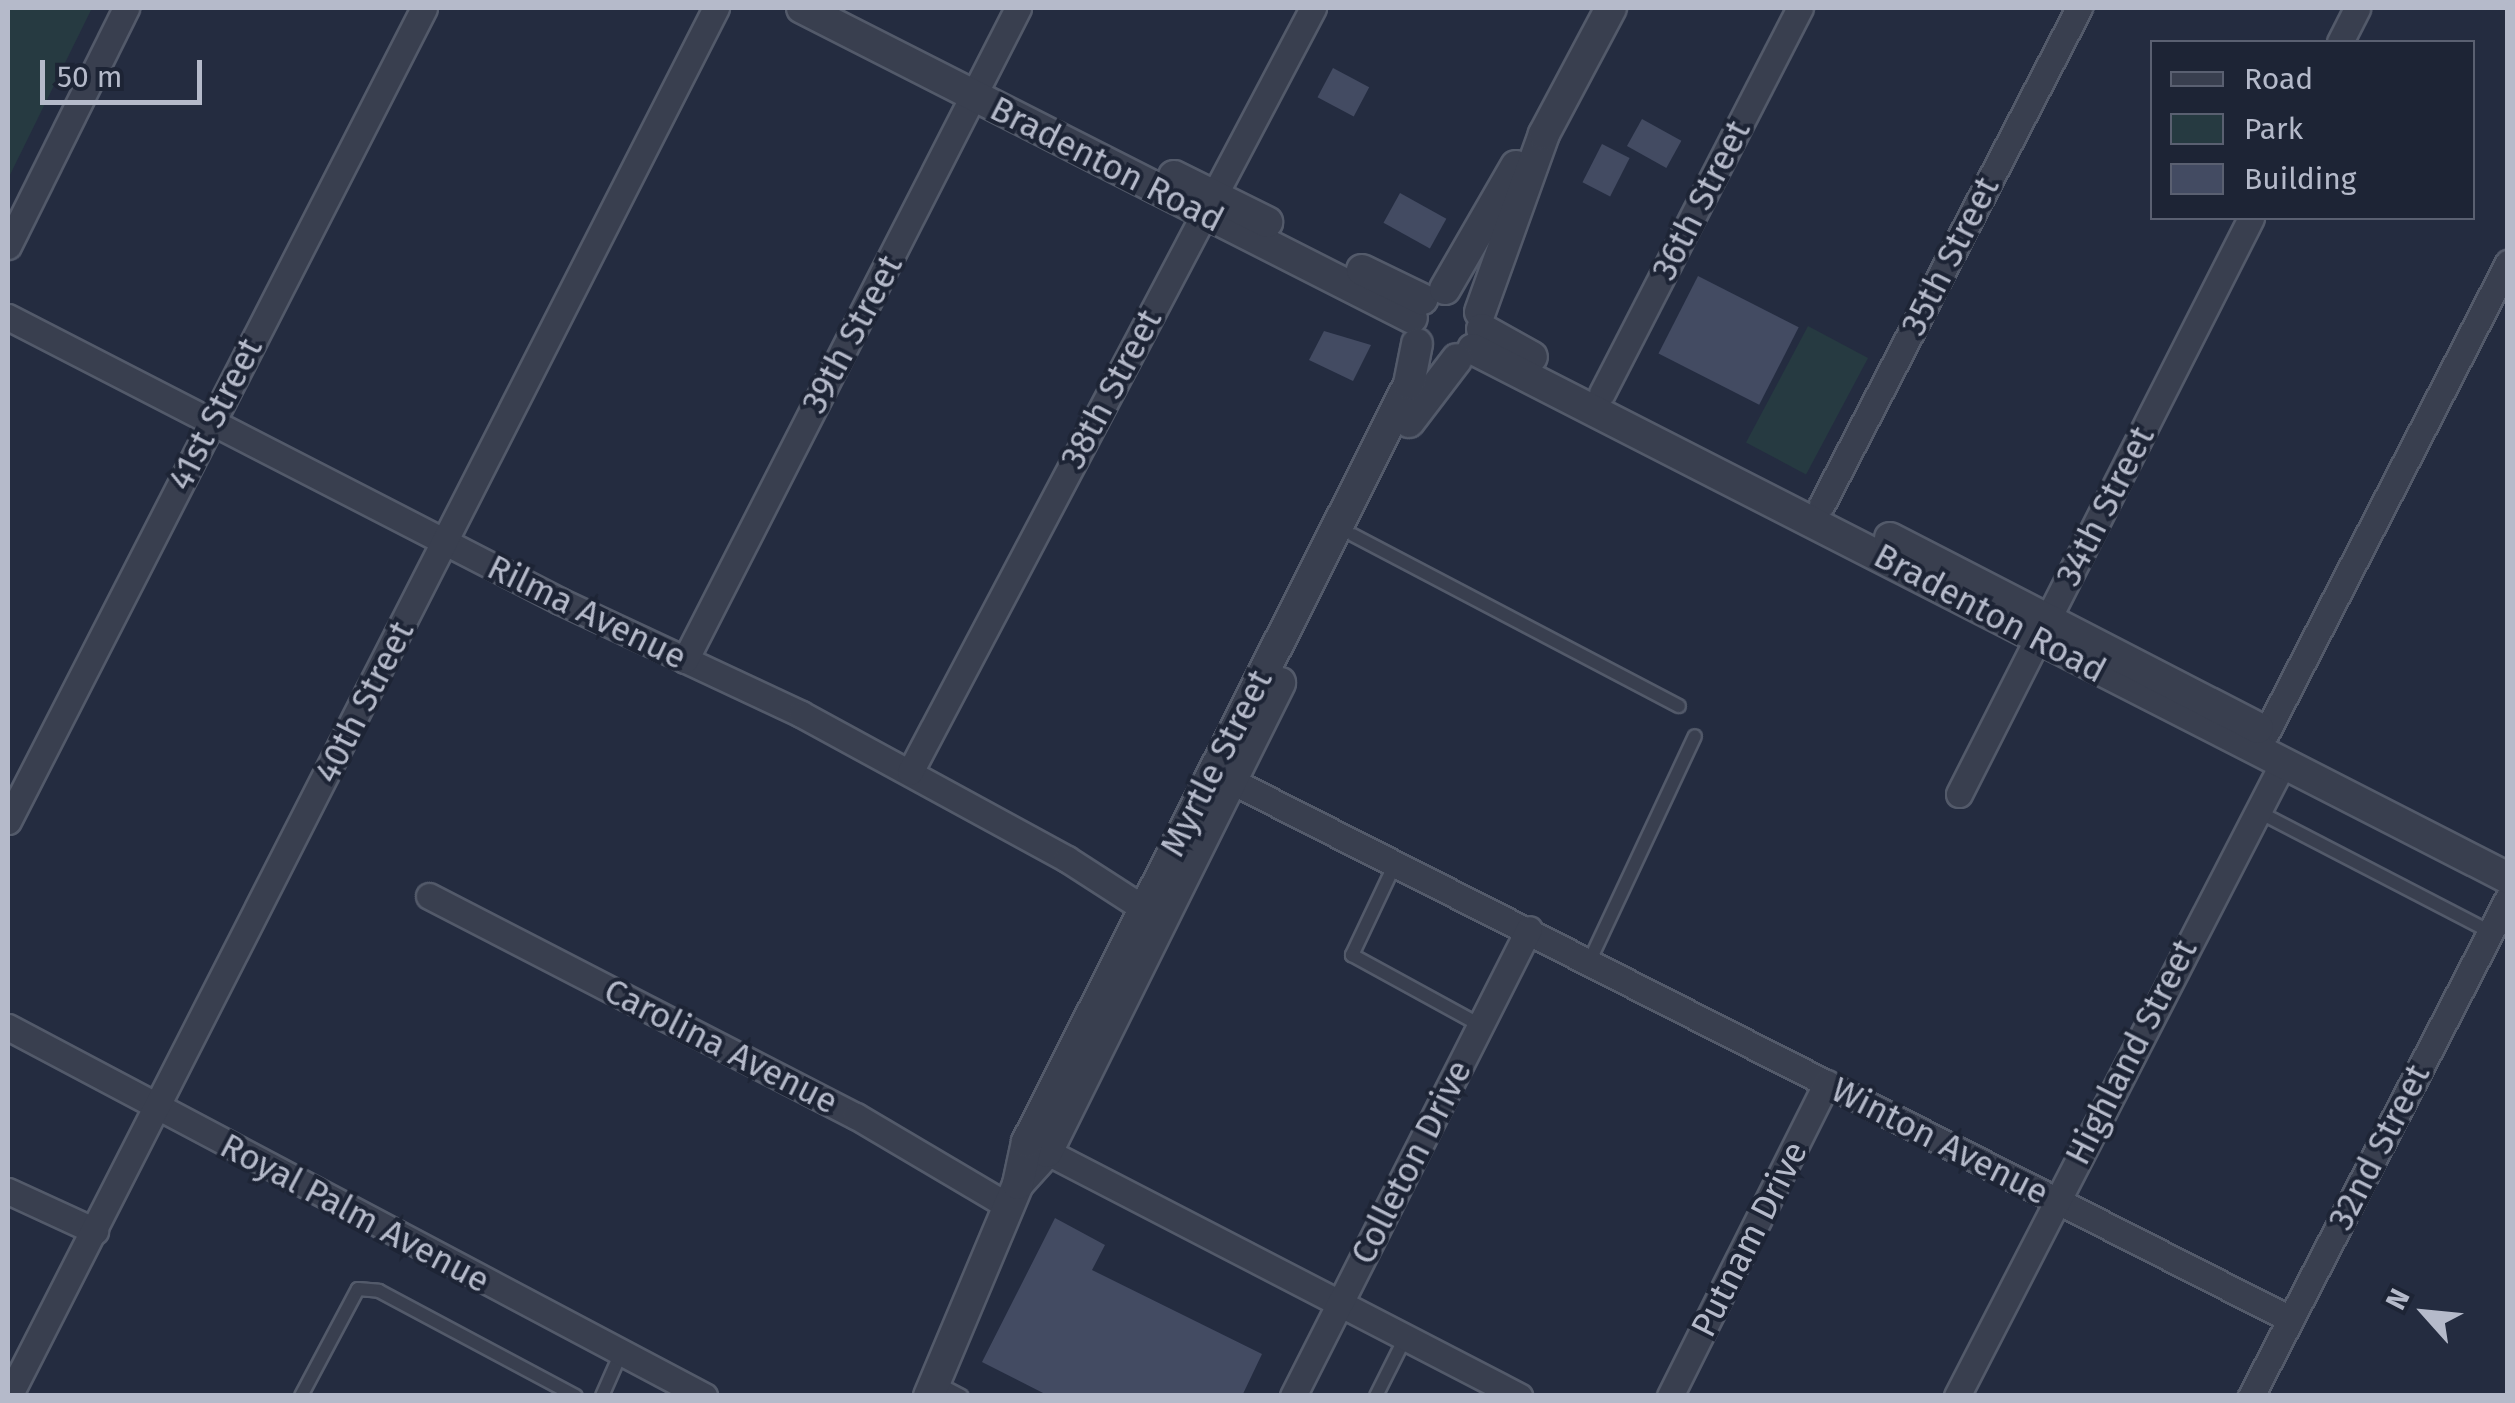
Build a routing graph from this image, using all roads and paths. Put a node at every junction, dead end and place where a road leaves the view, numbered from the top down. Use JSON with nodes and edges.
{"nodes":[{"id":1,"x":126,"y":8,"type":"edge"},
{"id":2,"x":424,"y":8,"type":"edge"},
{"id":3,"x":716,"y":8,"type":"edge"},
{"id":4,"x":802,"y":8,"type":"edge"},
{"id":5,"x":844,"y":8,"type":"edge"},
{"id":6,"x":1018,"y":8,"type":"edge"},
{"id":7,"x":1312,"y":8,"type":"edge"},
{"id":8,"x":1611,"y":8,"type":"edge"},
{"id":9,"x":1800,"y":8,"type":"edge"},
{"id":10,"x":2079,"y":8,"type":"edge"},
{"id":11,"x":2358,"y":8,"type":"edge"},
{"id":12,"x":2341,"y":40,"type":"edge"},
{"id":13,"x":978,"y":87,"type":"junction"},
{"id":14,"x":1544,"y":134,"type":"junction"},
{"id":15,"x":1208,"y":204,"type":"junction"},
{"id":16,"x":2250,"y":220,"type":"edge"},
{"id":17,"x":8,"y":246,"type":"edge"},
{"id":18,"x":2508,"y":263,"type":"edge"},
{"id":19,"x":1424,"y":312,"type":"junction"},
{"id":20,"x":8,"y":317,"type":"edge"},
{"id":21,"x":1473,"y":337,"type":"junction"},
{"id":22,"x":1602,"y":393,"type":"junction"},
{"id":23,"x":211,"y":422,"type":"junction"},
{"id":24,"x":1822,"y":504,"type":"junction"},
{"id":25,"x":1353,"y":535,"type":"junction"},
{"id":26,"x":445,"y":543,"type":"junction"},
{"id":27,"x":2045,"y":630,"type":"junction"},
{"id":28,"x":685,"y":660,"type":"junction"},
{"id":29,"x":1679,"y":706,"type":"dead end"},
{"id":30,"x":2266,"y":732,"type":"junction"},
{"id":31,"x":1695,"y":736,"type":"dead end"},
{"id":32,"x":2282,"y":763,"type":"junction"},
{"id":33,"x":910,"y":772,"type":"junction"},
{"id":34,"x":1222,"y":776,"type":"junction"},
{"id":35,"x":1959,"y":794,"type":"dead end"},
{"id":36,"x":2256,"y":810,"type":"junction"},
{"id":37,"x":8,"y":821,"type":"edge"},
{"id":38,"x":2508,"y":856,"type":"edge"},
{"id":39,"x":1397,"y":859,"type":"junction"},
{"id":40,"x":2508,"y":878,"type":"edge"},
{"id":41,"x":430,"y":896,"type":"dead end"},
{"id":42,"x":2508,"y":898,"type":"edge"},
{"id":43,"x":1151,"y":914,"type":"junction"},
{"id":44,"x":1529,"y":929,"type":"junction"},
{"id":45,"x":2490,"y":932,"type":"junction"},
{"id":46,"x":1590,"y":960,"type":"junction"},
{"id":47,"x":1480,"y":1025,"type":"junction"},
{"id":48,"x":8,"y":1028,"type":"edge"},
{"id":49,"x":1827,"y":1083,"type":"junction"},
{"id":50,"x":157,"y":1107,"type":"junction"},
{"id":51,"x":1037,"y":1147,"type":"junction"},
{"id":52,"x":8,"y":1191,"type":"edge"},
{"id":53,"x":1013,"y":1195,"type":"junction"},
{"id":54,"x":2054,"y":1200,"type":"junction"},
{"id":55,"x":95,"y":1231,"type":"junction"},
{"id":56,"x":1340,"y":1303,"type":"junction"},
{"id":57,"x":2290,"y":1319,"type":"junction"},
{"id":58,"x":1405,"y":1338,"type":"junction"},
{"id":59,"x":620,"y":1353,"type":"junction"},
{"id":60,"x":942,"y":1391,"type":"edge"},
{"id":61,"x":9,"y":1396,"type":"edge"},
{"id":62,"x":301,"y":1396,"type":"edge"},
{"id":63,"x":576,"y":1396,"type":"edge"},
{"id":64,"x":602,"y":1396,"type":"edge"},
{"id":65,"x":704,"y":1396,"type":"edge"},
{"id":66,"x":1293,"y":1396,"type":"edge"},
{"id":67,"x":1376,"y":1396,"type":"edge"},
{"id":68,"x":1519,"y":1396,"type":"edge"},
{"id":69,"x":1670,"y":1396,"type":"edge"},
{"id":70,"x":1957,"y":1396,"type":"edge"},
{"id":71,"x":2251,"y":1396,"type":"edge"}],
"edges":[{"from":1,"to":17,"type":"street"},
{"from":2,"to":23,"type":"street","name":"41st Street"},
{"from":3,"to":26,"type":"street","name":"40th Street"},
{"from":4,"to":13,"type":"street","name":"Bradenton Road"},
{"from":5,"to":13,"type":"street","name":"Bradenton Road"},
{"from":6,"to":13,"type":"street","name":"39th Street"},
{"from":7,"to":15,"type":"street","name":"38th Street"},
{"from":8,"to":14,"type":"street","name":"Myrtle Street"},
{"from":9,"to":22,"type":"street","name":"36th Street"},
{"from":10,"to":24,"type":"street","name":"35th Street"},
{"from":11,"to":12,"type":"street"},
{"from":13,"to":15,"type":"street","name":"Bradenton Road"},
{"from":13,"to":28,"type":"street","name":"39th Street"},
{"from":14,"to":19,"type":"street","name":"Myrtle Street"},
{"from":14,"to":21,"type":"street","name":"Myrtle Street"},
{"from":15,"to":19,"type":"street","name":"Bradenton Road"},
{"from":15,"to":33,"type":"street","name":"38th Street"},
{"from":16,"to":27,"type":"street","name":"34th Street"},
{"from":18,"to":30,"type":"street"},
{"from":19,"to":21,"type":"street","name":"Bradenton Road"},
{"from":19,"to":21,"type":"street","name":"Bradenton Road"},
{"from":19,"to":34,"type":"street","name":"Myrtle Street"},
{"from":20,"to":23,"type":"street","name":"Rilma Avenue"},
{"from":21,"to":22,"type":"street","name":"Bradenton Road"},
{"from":21,"to":25,"type":"street","name":"Myrtle Street"},
{"from":21,"to":27,"type":"street","name":"Bradenton Road"},
{"from":22,"to":24,"type":"street","name":"Bradenton Road"},
{"from":23,"to":26,"type":"street","name":"Rilma Avenue"},
{"from":23,"to":37,"type":"street","name":"41st Street"},
{"from":24,"to":27,"type":"street","name":"Bradenton Road"},
{"from":25,"to":29,"type":"lane"},
{"from":25,"to":34,"type":"street","name":"Myrtle Street"},
{"from":26,"to":28,"type":"street","name":"Rilma Avenue"},
{"from":26,"to":50,"type":"street","name":"40th Street"},
{"from":27,"to":30,"type":"street","name":"Bradenton Road"},
{"from":27,"to":32,"type":"street","name":"Bradenton Road"},
{"from":27,"to":35,"type":"street","name":"34th Street"},
{"from":28,"to":33,"type":"street","name":"Rilma Avenue"},
{"from":30,"to":38,"type":"street","name":"Bradenton Road"},
{"from":31,"to":46,"type":"lane"},
{"from":32,"to":36,"type":"street","name":"Highland Street"},
{"from":32,"to":40,"type":"street","name":"Bradenton Road"},
{"from":33,"to":43,"type":"street","name":"Rilma Avenue"},
{"from":34,"to":39,"type":"street","name":"Winton Avenue"},
{"from":34,"to":43,"type":"street","name":"Myrtle Street"},
{"from":36,"to":45,"type":"lane"},
{"from":36,"to":54,"type":"street","name":"Highland Street"},
{"from":39,"to":44,"type":"street","name":"Winton Avenue"},
{"from":39,"to":47,"type":"lane"},
{"from":41,"to":53,"type":"street","name":"Carolina Avenue"},
{"from":42,"to":45,"type":"street","name":"32nd Street"},
{"from":43,"to":51,"type":"street","name":"Myrtle Street"},
{"from":44,"to":46,"type":"street","name":"Winton Avenue"},
{"from":44,"to":47,"type":"street","name":"Colleton Drive"},
{"from":45,"to":57,"type":"street","name":"32nd Street"},
{"from":46,"to":49,"type":"street","name":"Winton Avenue"},
{"from":47,"to":56,"type":"street","name":"Colleton Drive"},
{"from":48,"to":50,"type":"street","name":"Royal Palm Avenue"},
{"from":49,"to":54,"type":"street","name":"Winton Avenue"},
{"from":49,"to":69,"type":"street","name":"Putnam Drive"},
{"from":50,"to":55,"type":"street","name":"40th Street"},
{"from":50,"to":59,"type":"street","name":"Royal Palm Avenue"},
{"from":51,"to":53,"type":"street","name":"Myrtle Street"},
{"from":51,"to":56,"type":"street"},
{"from":52,"to":55,"type":"street"},
{"from":53,"to":60,"type":"street","name":"Myrtle Street"},
{"from":54,"to":57,"type":"street","name":"Winton Avenue"},
{"from":54,"to":70,"type":"street","name":"Highland Street"},
{"from":55,"to":61,"type":"street","name":"40th Street"},
{"from":56,"to":58,"type":"street"},
{"from":56,"to":66,"type":"street","name":"Colleton Drive"},
{"from":57,"to":71,"type":"street","name":"32nd Street"},
{"from":58,"to":67,"type":"lane"},
{"from":58,"to":68,"type":"street"},
{"from":59,"to":64,"type":"lane"},
{"from":59,"to":65,"type":"street","name":"Royal Palm Avenue"},
{"from":62,"to":63,"type":"lane"}]}
